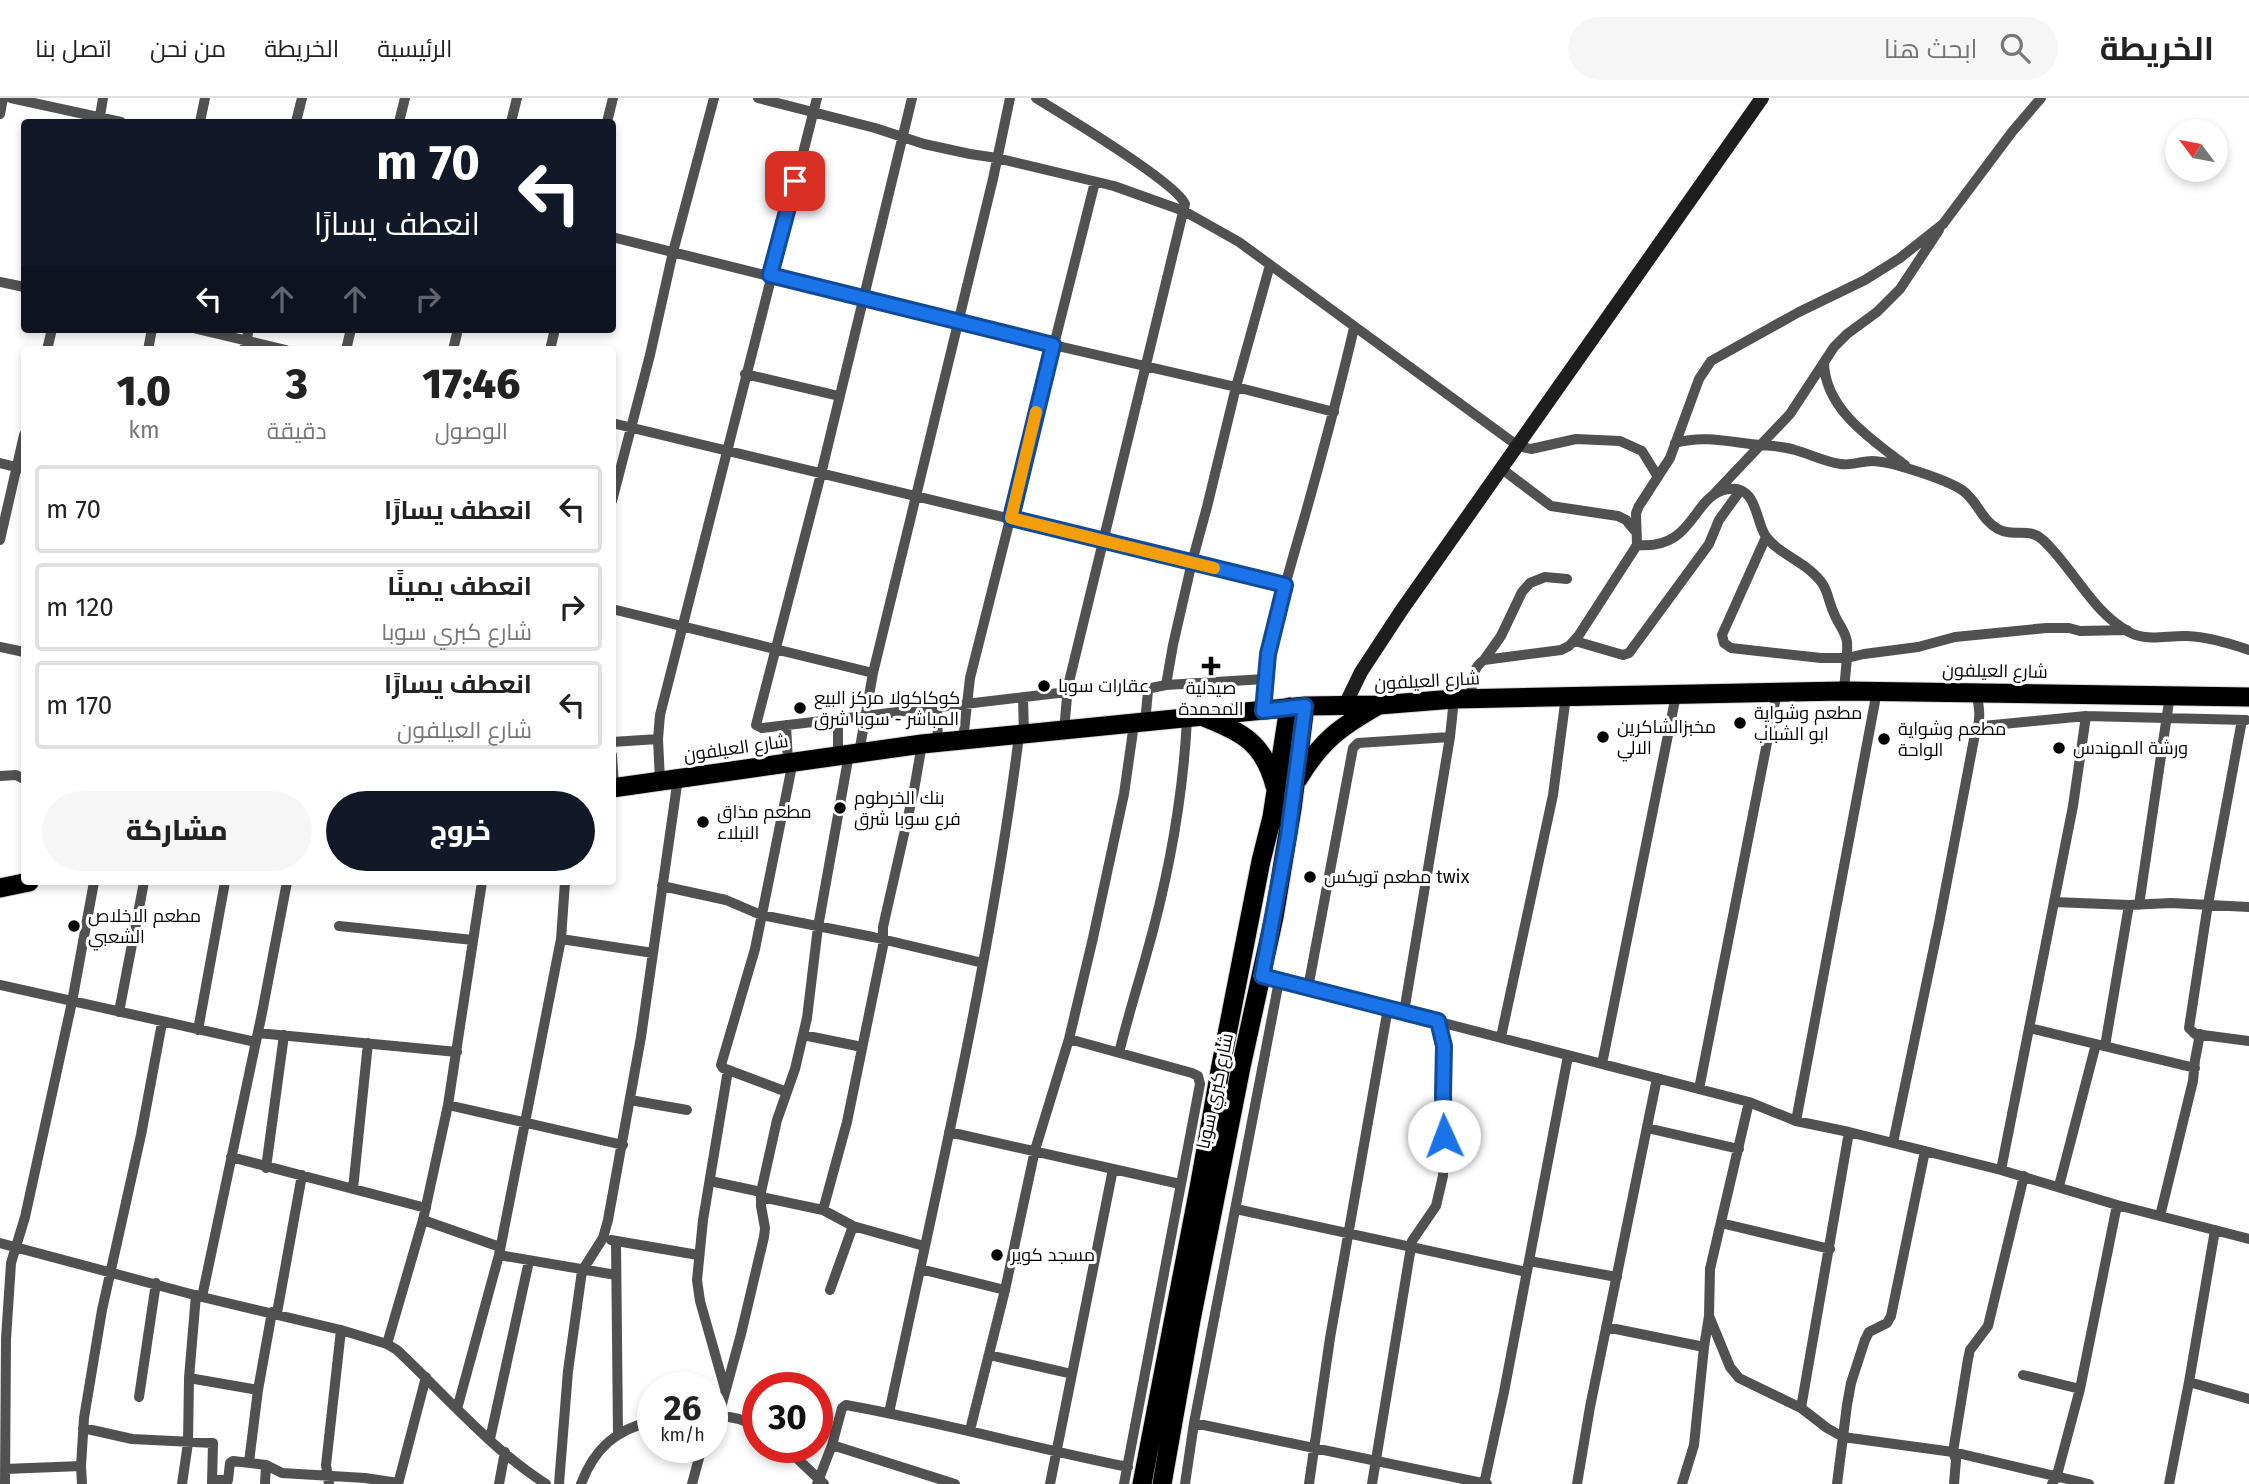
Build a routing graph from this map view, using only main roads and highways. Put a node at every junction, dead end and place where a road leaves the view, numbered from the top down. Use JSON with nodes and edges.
{"nodes":[{"id":1,"x":2249,"y":697,"type":"edge"},
{"id":2,"x":1379,"y":705,"type":"junction"},
{"id":3,"x":1297,"y":707,"type":"junction"},
{"id":4,"x":1196,"y":718,"type":"junction"},
{"id":5,"x":1296,"y":783,"type":"junction"},
{"id":6,"x":616,"y":787,"type":"edge"},
{"id":7,"x":1276,"y":790,"type":"junction"},
{"id":8,"x":21,"y":884,"type":"edge"},
{"id":9,"x":0,"y":888,"type":"edge"},
{"id":10,"x":1221,"y":1065,"type":"junction"},
{"id":11,"x":1241,"y":1067,"type":"junction"},
{"id":12,"x":1142,"y":1484,"type":"edge"},
{"id":13,"x":1162,"y":1484,"type":"edge"}],
"edges":[{"from":1,"to":2,"type":"highway","name":"شارع العيلفون"},
{"from":2,"to":3,"type":"highway","name":"شارع العيلفون"},
{"from":2,"to":5,"type":"highway"},
{"from":3,"to":4,"type":"highway","name":"شارع العيلفون"},
{"from":3,"to":5,"type":"highway","name":"شارع كبري سوبا"},
{"from":3,"to":7,"type":"highway","name":"شارع كبري سوبا"},
{"from":4,"to":6,"type":"highway","name":"شارع العيلفون"},
{"from":4,"to":7,"type":"highway"},
{"from":5,"to":11,"type":"highway","name":"شارع كبري سوبا"},
{"from":7,"to":10,"type":"highway","name":"شارع كبري سوبا"},
{"from":8,"to":9,"type":"highway"},
{"from":10,"to":11,"type":"highway"},
{"from":10,"to":12,"type":"highway","name":"شارع كبري سوبا"},
{"from":11,"to":13,"type":"highway","name":"شارع كبري سوبا"}]}
